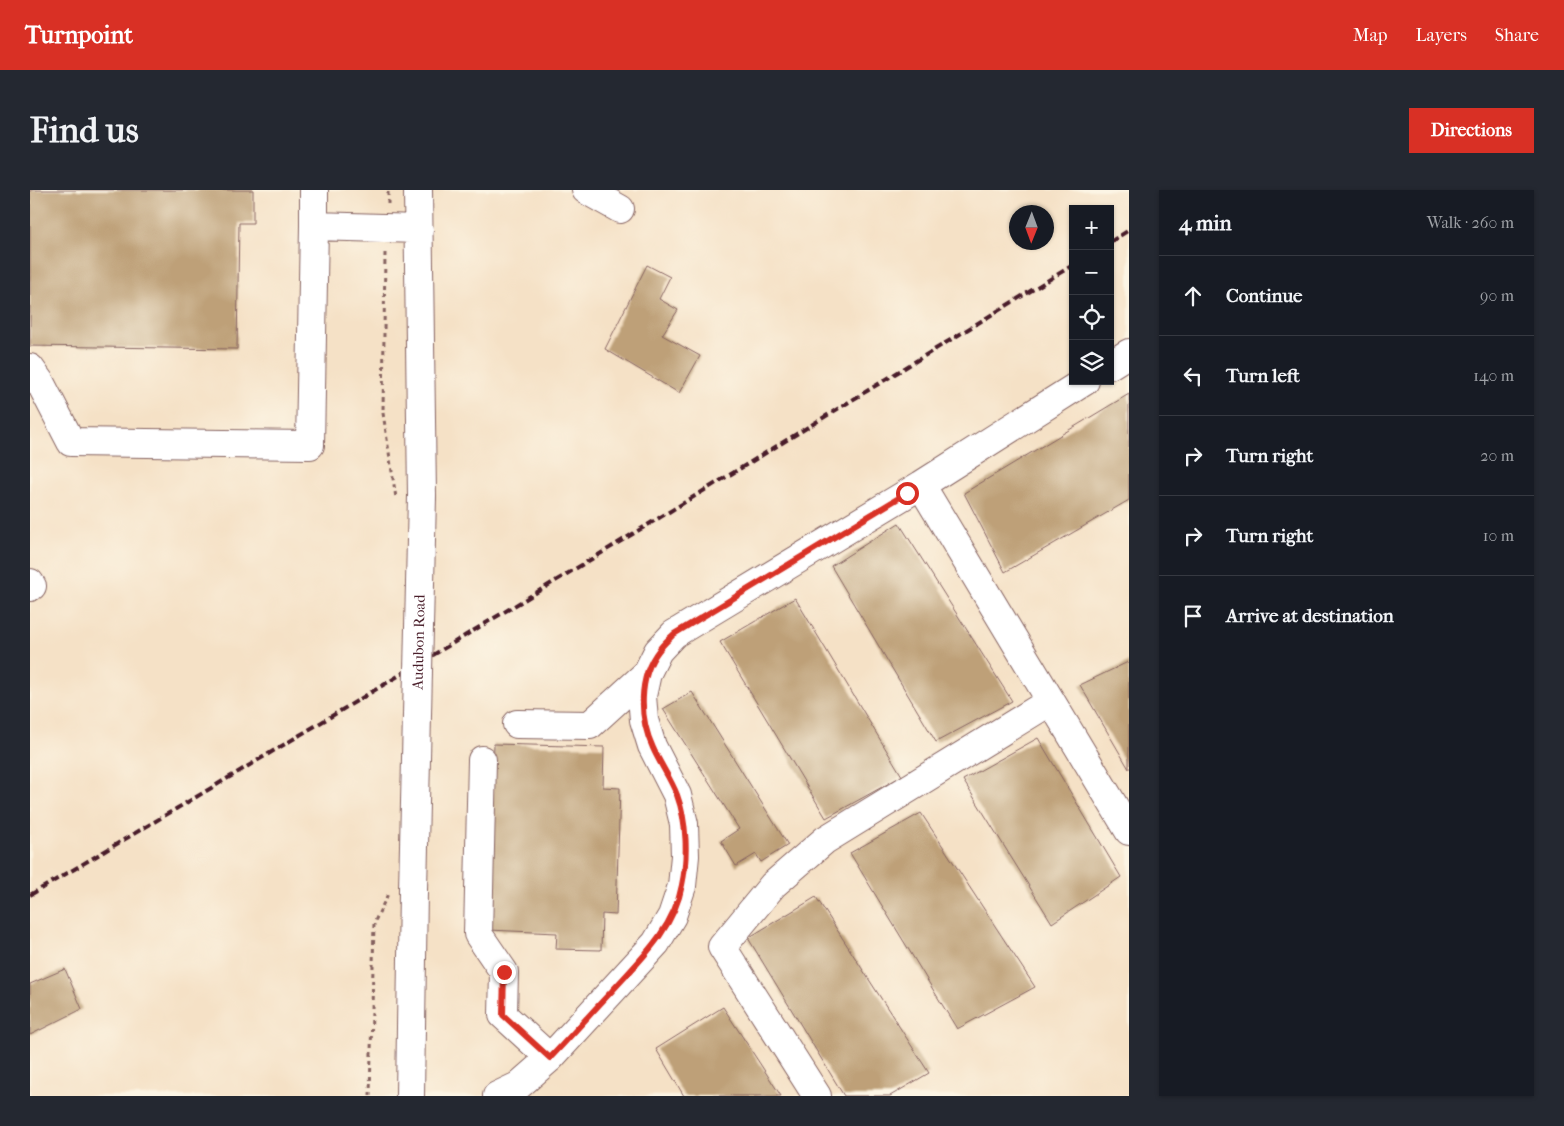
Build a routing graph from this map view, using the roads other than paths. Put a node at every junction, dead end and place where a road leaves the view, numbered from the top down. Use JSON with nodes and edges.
{"nodes":[{"id":1,"x":314,"y":190,"type":"edge"},
{"id":2,"x":418,"y":190,"type":"edge"},
{"id":3,"x":586,"y":190,"type":"edge"},
{"id":4,"x":620,"y":209,"type":"dead end"},
{"id":5,"x":314,"y":226,"type":"junction"},
{"id":6,"x":419,"y":229,"type":"junction"},
{"id":7,"x":1129,"y":353,"type":"edge"},
{"id":8,"x":1114,"y":362,"type":"edge"},
{"id":9,"x":30,"y":368,"type":"edge"},
{"id":10,"x":1079,"y":385,"type":"edge"},
{"id":11,"x":921,"y":485,"type":"junction"},
{"id":12,"x":30,"y":583,"type":"edge"},
{"id":13,"x":30,"y":587,"type":"edge"},
{"id":14,"x":647,"y":673,"type":"junction"},
{"id":15,"x":1050,"y":701,"type":"junction"},
{"id":16,"x":517,"y":724,"type":"dead end"},
{"id":17,"x":482,"y":760,"type":"dead end"},
{"id":18,"x":1129,"y":831,"type":"edge"},
{"id":19,"x":550,"y":1058,"type":"junction"},
{"id":20,"x":513,"y":1093,"type":"edge"},
{"id":21,"x":410,"y":1096,"type":"edge"},
{"id":22,"x":817,"y":1096,"type":"edge"}],
"edges":[{"from":1,"to":5,"type":"street"},
{"from":2,"to":6,"type":"street","name":"Audubon Road"},
{"from":3,"to":4,"type":"street"},
{"from":5,"to":6,"type":"street"},
{"from":5,"to":9,"type":"street"},
{"from":6,"to":21,"type":"street","name":"Audubon Road","bridge":true},
{"from":7,"to":8,"type":"street"},
{"from":10,"to":11,"type":"street"},
{"from":11,"to":14,"type":"street"},
{"from":11,"to":15,"type":"street"},
{"from":12,"to":13,"type":"street"},
{"from":14,"to":16,"type":"street"},
{"from":14,"to":19,"type":"street"},
{"from":15,"to":18,"type":"street"},
{"from":15,"to":22,"type":"street"},
{"from":17,"to":19,"type":"street"},
{"from":19,"to":20,"type":"street"}]}
